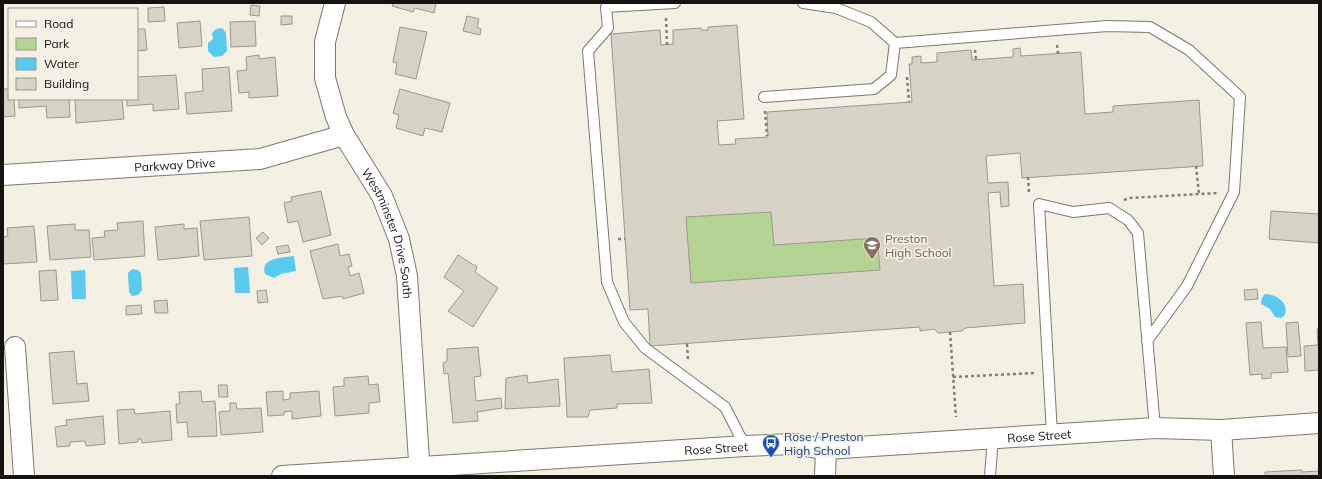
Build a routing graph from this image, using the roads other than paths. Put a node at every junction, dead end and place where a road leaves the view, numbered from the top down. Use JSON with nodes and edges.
{"nodes":[{"id":1,"x":336,"y":3,"type":"edge"},
{"id":2,"x":675,"y":3,"type":"edge"},
{"id":3,"x":802,"y":3,"type":"edge"},
{"id":4,"x":665,"y":4,"type":"edge"},
{"id":5,"x":895,"y":43,"type":"junction"},
{"id":6,"x":764,"y":98,"type":"road end"},
{"id":7,"x":344,"y":135,"type":"junction"},
{"id":8,"x":3,"y":174,"type":"edge"},
{"id":9,"x":1147,"y":341,"type":"junction"},
{"id":10,"x":15,"y":347,"type":"dead end"},
{"id":11,"x":1319,"y":423,"type":"edge"},
{"id":12,"x":1155,"y":428,"type":"junction"},
{"id":13,"x":1221,"y":430,"type":"junction"},
{"id":14,"x":1052,"y":434,"type":"junction"},
{"id":15,"x":993,"y":438,"type":"junction"},
{"id":16,"x":746,"y":446,"type":"junction"},
{"id":17,"x":826,"y":449,"type":"junction"},
{"id":18,"x":420,"y":472,"type":"edge"},
{"id":19,"x":24,"y":476,"type":"edge"},
{"id":20,"x":282,"y":476,"type":"edge"},
{"id":21,"x":825,"y":476,"type":"edge"},
{"id":22,"x":990,"y":476,"type":"edge"},
{"id":23,"x":1224,"y":476,"type":"edge"}],
"edges":[{"from":1,"to":7,"type":"street","name":"Westminster Drive South"},
{"from":2,"to":4,"type":"lane"},
{"from":3,"to":5,"type":"lane"},
{"from":4,"to":16,"type":"lane"},
{"from":5,"to":6,"type":"lane"},
{"from":5,"to":9,"type":"lane"},
{"from":7,"to":8,"type":"street","name":"Parkway Drive"},
{"from":7,"to":18,"type":"street","name":"Westminster Drive South"},
{"from":9,"to":12,"type":"lane"},
{"from":9,"to":14,"type":"lane"},
{"from":10,"to":19,"type":"street"},
{"from":11,"to":13,"type":"street","name":"Rose Street"},
{"from":12,"to":13,"type":"street","name":"Rose Street"},
{"from":12,"to":14,"type":"street","name":"Rose Street"},
{"from":13,"to":23,"type":"street"},
{"from":14,"to":15,"type":"street","name":"Rose Street"},
{"from":15,"to":17,"type":"street","name":"Rose Street"},
{"from":15,"to":22,"type":"lane"},
{"from":16,"to":17,"type":"street","name":"Rose Street"},
{"from":16,"to":18,"type":"street","name":"Rose Street"},
{"from":17,"to":21,"type":"street"},
{"from":18,"to":20,"type":"street","name":"Rose Street"}]}
